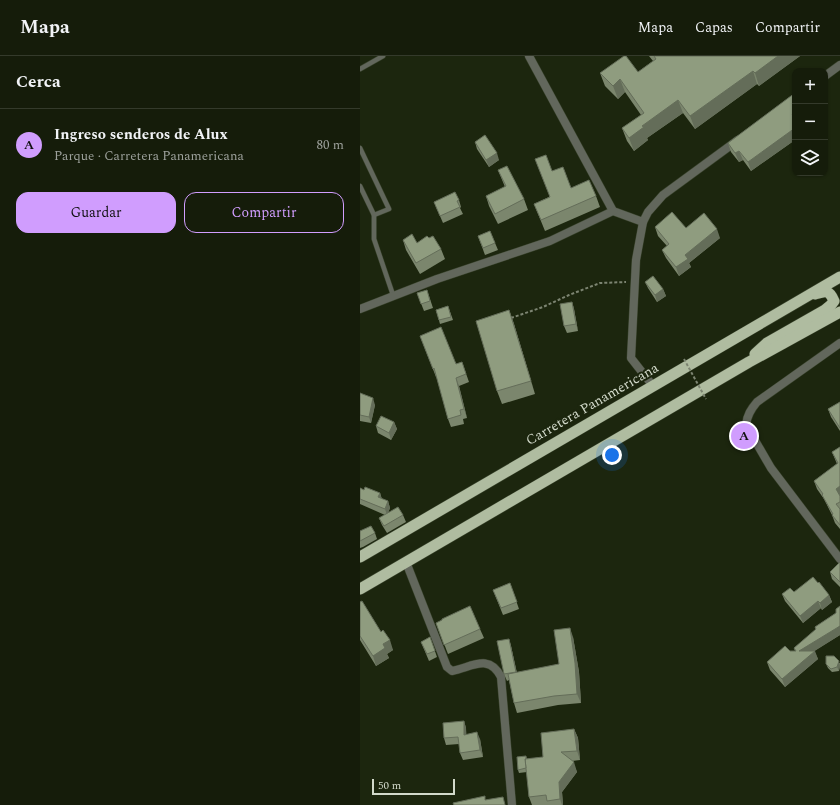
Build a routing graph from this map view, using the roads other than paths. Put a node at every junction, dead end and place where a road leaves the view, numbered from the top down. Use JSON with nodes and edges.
{"nodes":[{"id":1,"x":383,"y":56,"type":"edge"},
{"id":2,"x":529,"y":56,"type":"edge"},
{"id":3,"x":840,"y":64,"type":"edge"},
{"id":4,"x":360,"y":69,"type":"edge"},
{"id":5,"x":828,"y":74,"type":"edge"},
{"id":6,"x":745,"y":135,"type":"edge"},
{"id":7,"x":360,"y":148,"type":"edge"},
{"id":8,"x":360,"y":186,"type":"edge"},
{"id":9,"x":613,"y":211,"type":"junction"},
{"id":10,"x":374,"y":216,"type":"junction"},
{"id":11,"x":643,"y":222,"type":"junction"},
{"id":12,"x":840,"y":278,"type":"edge"},
{"id":13,"x":840,"y":289,"type":"edge"},
{"id":14,"x":392,"y":295,"type":"junction"},
{"id":15,"x":807,"y":296,"type":"junction"},
{"id":16,"x":840,"y":301,"type":"edge"},
{"id":17,"x":360,"y":309,"type":"edge"},
{"id":18,"x":840,"y":312,"type":"edge"},
{"id":19,"x":840,"y":343,"type":"edge"},
{"id":20,"x":749,"y":362,"type":"junction"},
{"id":21,"x":653,"y":386,"type":"junction"},
{"id":22,"x":360,"y":557,"type":"edge"},
{"id":23,"x":840,"y":559,"type":"edge"},
{"id":24,"x":406,"y":562,"type":"junction"},
{"id":25,"x":360,"y":589,"type":"edge"},
{"id":26,"x":512,"y":805,"type":"edge"}],
"edges":[{"from":1,"to":4,"type":"lane"},
{"from":2,"to":9,"type":"street"},
{"from":3,"to":5,"type":"street"},
{"from":6,"to":11,"type":"street"},
{"from":7,"to":10,"type":"lane"},
{"from":8,"to":10,"type":"lane"},
{"from":9,"to":11,"type":"street"},
{"from":9,"to":14,"type":"street"},
{"from":10,"to":14,"type":"lane"},
{"from":11,"to":21,"type":"street"},
{"from":12,"to":15,"type":"highway","name":"Carretera Panamericana"},
{"from":13,"to":16,"type":"highway"},
{"from":14,"to":17,"type":"street"},
{"from":15,"to":20,"type":"highway"},
{"from":15,"to":21,"type":"highway","name":"Carretera Panamericana"},
{"from":18,"to":20,"type":"highway"},
{"from":19,"to":23,"type":"street"},
{"from":20,"to":24,"type":"highway"},
{"from":21,"to":22,"type":"highway","name":"Carretera Panamericana"},
{"from":24,"to":25,"type":"highway"},
{"from":24,"to":26,"type":"street"}]}
